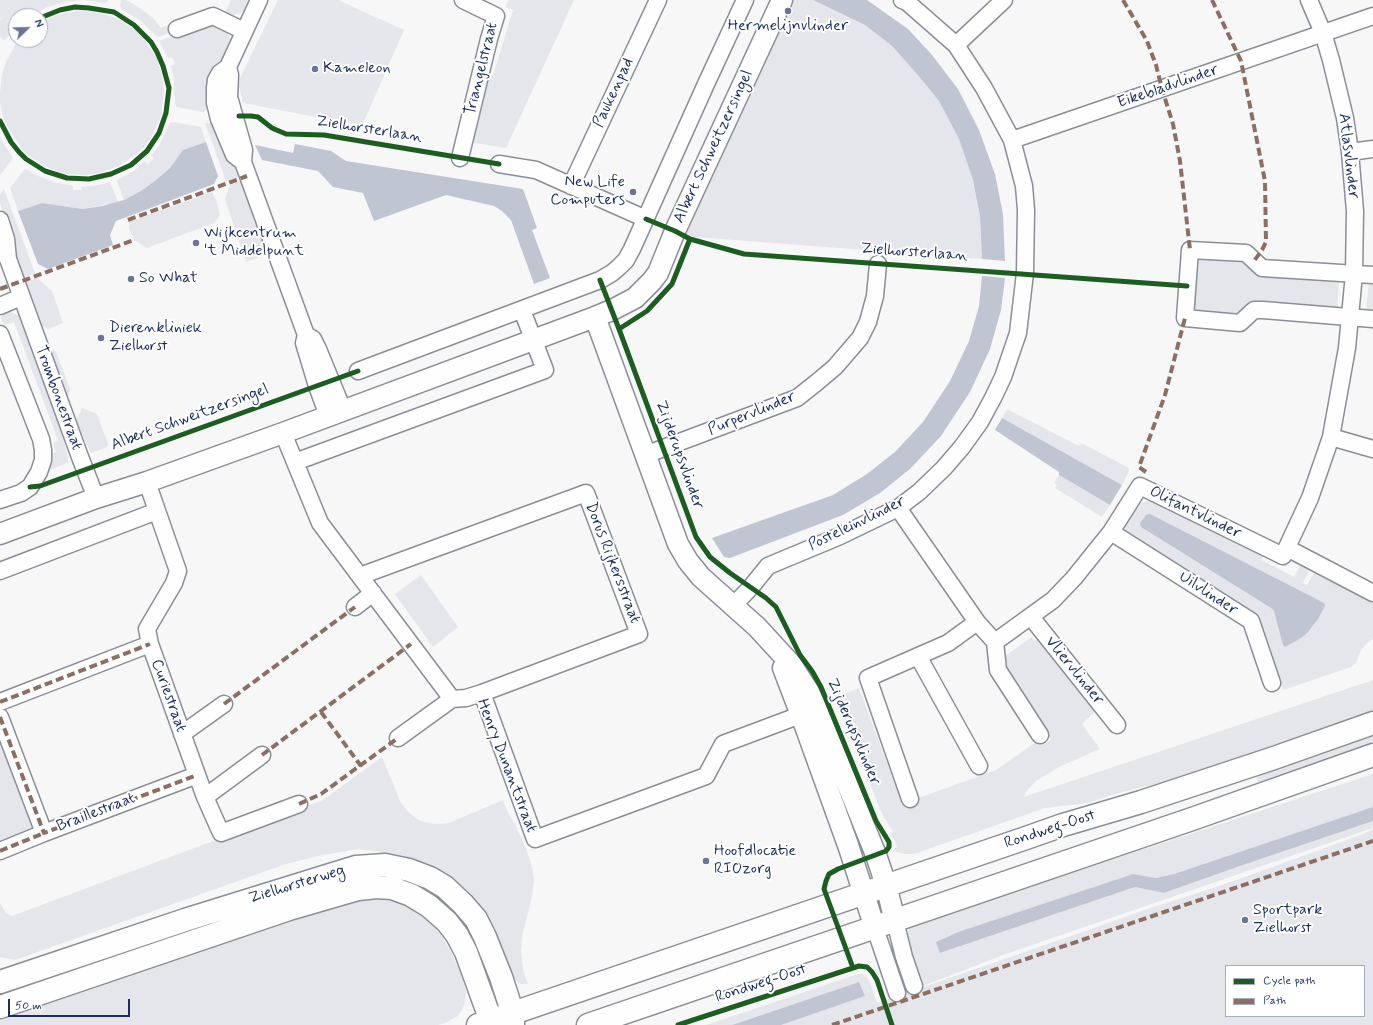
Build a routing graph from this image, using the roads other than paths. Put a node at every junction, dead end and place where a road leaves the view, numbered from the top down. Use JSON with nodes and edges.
{"nodes":[{"id":1,"x":259,"y":0,"type":"edge"},
{"id":2,"x":462,"y":0,"type":"edge"},
{"id":3,"x":658,"y":0,"type":"edge"},
{"id":4,"x":745,"y":0,"type":"edge"},
{"id":5,"x":782,"y":0,"type":"edge"},
{"id":6,"x":902,"y":0,"type":"edge"},
{"id":7,"x":1004,"y":0,"type":"edge"},
{"id":8,"x":1309,"y":0,"type":"edge"},
{"id":9,"x":1373,"y":16,"type":"edge"},
{"id":10,"x":177,"y":29,"type":"dead end"},
{"id":11,"x":244,"y":31,"type":"junction"},
{"id":12,"x":1323,"y":33,"type":"junction"},
{"id":13,"x":956,"y":45,"type":"junction"},
{"id":14,"x":1012,"y":140,"type":"junction"},
{"id":15,"x":1373,"y":149,"type":"edge"},
{"id":16,"x":1350,"y":152,"type":"junction"},
{"id":17,"x":460,"y":158,"type":"dead end"},
{"id":18,"x":499,"y":164,"type":"dead end"},
{"id":19,"x":571,"y":186,"type":"junction"},
{"id":20,"x":646,"y":219,"type":"junction"},
{"id":21,"x":0,"y":220,"type":"edge"},
{"id":22,"x":4,"y":254,"type":"edge"},
{"id":23,"x":878,"y":264,"type":"dead end"},
{"id":24,"x":1354,"y":274,"type":"junction"},
{"id":25,"x":1373,"y":275,"type":"edge"},
{"id":26,"x":21,"y":297,"type":"junction"},
{"id":27,"x":0,"y":306,"type":"edge"},
{"id":28,"x":522,"y":310,"type":"junction"},
{"id":29,"x":595,"y":317,"type":"junction"},
{"id":30,"x":1351,"y":317,"type":"junction"},
{"id":31,"x":1373,"y":319,"type":"edge"},
{"id":32,"x":0,"y":334,"type":"edge"},
{"id":33,"x":533,"y":340,"type":"junction"},
{"id":34,"x":358,"y":371,"type":"dead end"},
{"id":35,"x":336,"y":413,"type":"junction"},
{"id":36,"x":282,"y":433,"type":"junction"},
{"id":37,"x":1331,"y":437,"type":"junction"},
{"id":38,"x":1373,"y":449,"type":"edge"},
{"id":39,"x":645,"y":455,"type":"junction"},
{"id":40,"x":295,"y":462,"type":"junction"},
{"id":41,"x":148,"y":482,"type":"junction"},
{"id":42,"x":96,"y":498,"type":"junction"},
{"id":43,"x":0,"y":500,"type":"edge"},
{"id":44,"x":898,"y":508,"type":"junction"},
{"id":45,"x":157,"y":511,"type":"junction"},
{"id":46,"x":1111,"y":532,"type":"junction"},
{"id":47,"x":0,"y":534,"type":"edge"},
{"id":48,"x":1286,"y":548,"type":"junction"},
{"id":49,"x":0,"y":571,"type":"edge"},
{"id":50,"x":360,"y":576,"type":"junction"},
{"id":51,"x":1373,"y":593,"type":"edge"},
{"id":52,"x":373,"y":594,"type":"junction"},
{"id":53,"x":733,"y":606,"type":"junction"},
{"id":54,"x":355,"y":607,"type":"dead end"},
{"id":55,"x":1031,"y":617,"type":"junction"},
{"id":56,"x":977,"y":622,"type":"junction"},
{"id":57,"x":995,"y":642,"type":"junction"},
{"id":58,"x":150,"y":644,"type":"junction"},
{"id":59,"x":918,"y":656,"type":"junction"},
{"id":60,"x":1272,"y":683,"type":"dead end"},
{"id":61,"x":482,"y":693,"type":"junction"},
{"id":62,"x":452,"y":699,"type":"junction"},
{"id":63,"x":0,"y":702,"type":"edge"},
{"id":64,"x":224,"y":704,"type":"dead end"},
{"id":65,"x":809,"y":712,"type":"junction"},
{"id":66,"x":0,"y":717,"type":"edge"},
{"id":67,"x":1373,"y":723,"type":"edge"},
{"id":68,"x":1117,"y":725,"type":"dead end"},
{"id":69,"x":182,"y":734,"type":"junction"},
{"id":70,"x":1040,"y":735,"type":"dead end"},
{"id":71,"x":398,"y":738,"type":"dead end"},
{"id":72,"x":262,"y":755,"type":"dead end"},
{"id":73,"x":1373,"y":756,"type":"edge"},
{"id":74,"x":979,"y":766,"type":"dead end"},
{"id":75,"x":197,"y":775,"type":"junction"},
{"id":76,"x":205,"y":797,"type":"junction"},
{"id":77,"x":910,"y":799,"type":"dead end"},
{"id":78,"x":299,"y":804,"type":"dead end"},
{"id":79,"x":44,"y":832,"type":"junction"},
{"id":80,"x":0,"y":851,"type":"edge"},
{"id":81,"x":886,"y":885,"type":"junction"},
{"id":82,"x":864,"y":893,"type":"junction"},
{"id":83,"x":885,"y":924,"type":"junction"},
{"id":84,"x":0,"y":982,"type":"edge"},
{"id":85,"x":914,"y":986,"type":"dead end"},
{"id":86,"x":897,"y":993,"type":"dead end"},
{"id":87,"x":0,"y":1007,"type":"edge"},
{"id":88,"x":513,"y":1019,"type":"edge"},
{"id":89,"x":488,"y":1024,"type":"edge"},
{"id":90,"x":588,"y":1025,"type":"edge"}],
"edges":[{"from":1,"to":11,"type":"street"},
{"from":2,"to":17,"type":"street","name":"Triangelstraat"},
{"from":3,"to":19,"type":"street","name":"Paukenpad"},
{"from":4,"to":20,"type":"street","name":"Albert Schweitzersingel"},
{"from":5,"to":29,"type":"street","name":"Albert Schweitzersingel"},
{"from":6,"to":13,"type":"street"},
{"from":7,"to":13,"type":"street"},
{"from":8,"to":12,"type":"street","name":"Atlasvlinder"},
{"from":9,"to":12,"type":"street","name":"Eikebladvlinder"},
{"from":10,"to":11,"type":"street"},
{"from":11,"to":35,"type":"street"},
{"from":12,"to":14,"type":"street","name":"Eikebladvlinder"},
{"from":12,"to":16,"type":"street","name":"Atlasvlinder"},
{"from":13,"to":14,"type":"street"},
{"from":14,"to":44,"type":"street","name":"Posteleinvlinder"},
{"from":15,"to":16,"type":"street"},
{"from":16,"to":24,"type":"street","name":"Atlasvlinder"},
{"from":18,"to":19,"type":"street"},
{"from":19,"to":20,"type":"street"},
{"from":20,"to":28,"type":"street","name":"Albert Schweitzersingel"},
{"from":21,"to":22,"type":"street","name":"Trombonestraat"},
{"from":22,"to":26,"type":"street","name":"Trombonestraat"},
{"from":23,"to":39,"type":"street","name":"Purpervlinder"},
{"from":24,"to":25,"type":"street"},
{"from":24,"to":30,"type":"street","name":"Atlasvlinder"},
{"from":24,"to":30,"type":"street"},
{"from":26,"to":27,"type":"street"},
{"from":26,"to":42,"type":"street","name":"Trombonestraat"},
{"from":28,"to":33,"type":"street"},
{"from":28,"to":34,"type":"street","name":"Albert Schweitzersingel"},
{"from":29,"to":33,"type":"street","name":"Albert Schweitzersingel"},
{"from":29,"to":39,"type":"street","name":"Zijderupsvlinder"},
{"from":30,"to":31,"type":"street"},
{"from":30,"to":37,"type":"street"},
{"from":32,"to":43,"type":"street","name":"Trombonestraat"},
{"from":33,"to":35,"type":"street","name":"Albert Schweitzersingel"},
{"from":33,"to":40,"type":"street"},
{"from":35,"to":36,"type":"street","name":"Albert Schweitzersingel"},
{"from":36,"to":40,"type":"street","name":"Henry Dunantstraat"},
{"from":36,"to":41,"type":"street","name":"Albert Schweitzersingel"},
{"from":37,"to":38,"type":"street"},
{"from":37,"to":48,"type":"street"},
{"from":39,"to":53,"type":"street","name":"Zijderupsvlinder"},
{"from":40,"to":50,"type":"street","name":"Henry Dunantstraat"},
{"from":41,"to":42,"type":"street","name":"Albert Schweitzersingel"},
{"from":41,"to":45,"type":"street","name":"Curiestraat"},
{"from":42,"to":47,"type":"street","name":"Albert Schweitzersingel"},
{"from":44,"to":53,"type":"street","name":"Posteleinvlinder"},
{"from":44,"to":56,"type":"street"},
{"from":45,"to":49,"type":"street"},
{"from":45,"to":58,"type":"street","name":"Curiestraat"},
{"from":46,"to":48,"type":"street","name":"Olifantvlinder"},
{"from":46,"to":55,"type":"street","name":"Olifantvlinder"},
{"from":46,"to":60,"type":"street","name":"Uilvlinder"},
{"from":48,"to":51,"type":"street"},
{"from":50,"to":52,"type":"street","name":"Henry Dunantstraat"},
{"from":50,"to":61,"type":"street","name":"Dorus Rijkersstraat"},
{"from":52,"to":54,"type":"street"},
{"from":52,"to":62,"type":"street","name":"Henry Dunantstraat"},
{"from":53,"to":65,"type":"street","name":"Zijderupsvlinder"},
{"from":55,"to":57,"type":"street","name":"Olifantvlinder"},
{"from":55,"to":68,"type":"street","name":"Vliervlinder"},
{"from":56,"to":57,"type":"street"},
{"from":56,"to":59,"type":"street"},
{"from":57,"to":70,"type":"street"},
{"from":58,"to":63,"type":"street"},
{"from":58,"to":69,"type":"street","name":"Curiestraat"},
{"from":59,"to":74,"type":"street"},
{"from":59,"to":77,"type":"street"},
{"from":61,"to":62,"type":"street","name":"Henry Dunantstraat"},
{"from":61,"to":65,"type":"street","name":"Henry Dunantstraat"},
{"from":62,"to":71,"type":"street"},
{"from":64,"to":69,"type":"street"},
{"from":65,"to":81,"type":"street","name":"Zijderupsvlinder"},
{"from":65,"to":82,"type":"street","name":"Zijderupsvlinder"},
{"from":66,"to":79,"type":"street","name":"Braillestraat"},
{"from":67,"to":81,"type":"main road","name":"Rondweg-Oost"},
{"from":69,"to":75,"type":"street","name":"Curiestraat"},
{"from":72,"to":76,"type":"street"},
{"from":73,"to":83,"type":"main road","name":"Rondweg-Oost"},
{"from":75,"to":76,"type":"street","name":"Curiestraat"},
{"from":75,"to":79,"type":"street","name":"Braillestraat"},
{"from":76,"to":78,"type":"street","name":"Curiestraat"},
{"from":79,"to":80,"type":"street"},
{"from":81,"to":82,"type":"main road","name":"Rondweg-Oost"},
{"from":81,"to":83,"type":"street","name":"Zijderupsvlinder"},
{"from":82,"to":83,"type":"street","name":"Zijderupsvlinder"},
{"from":82,"to":88,"type":"main road","name":"Rondweg-Oost"},
{"from":83,"to":85,"type":"street"},
{"from":83,"to":86,"type":"street"},
{"from":83,"to":90,"type":"main road","name":"Rondweg-Oost"},
{"from":84,"to":88,"type":"main road","name":"Zielhorsterweg"},
{"from":87,"to":89,"type":"main road","name":"Zielhorsterweg"},
{"from":88,"to":89,"type":"main road","name":"Rondweg-Oost"}]}
